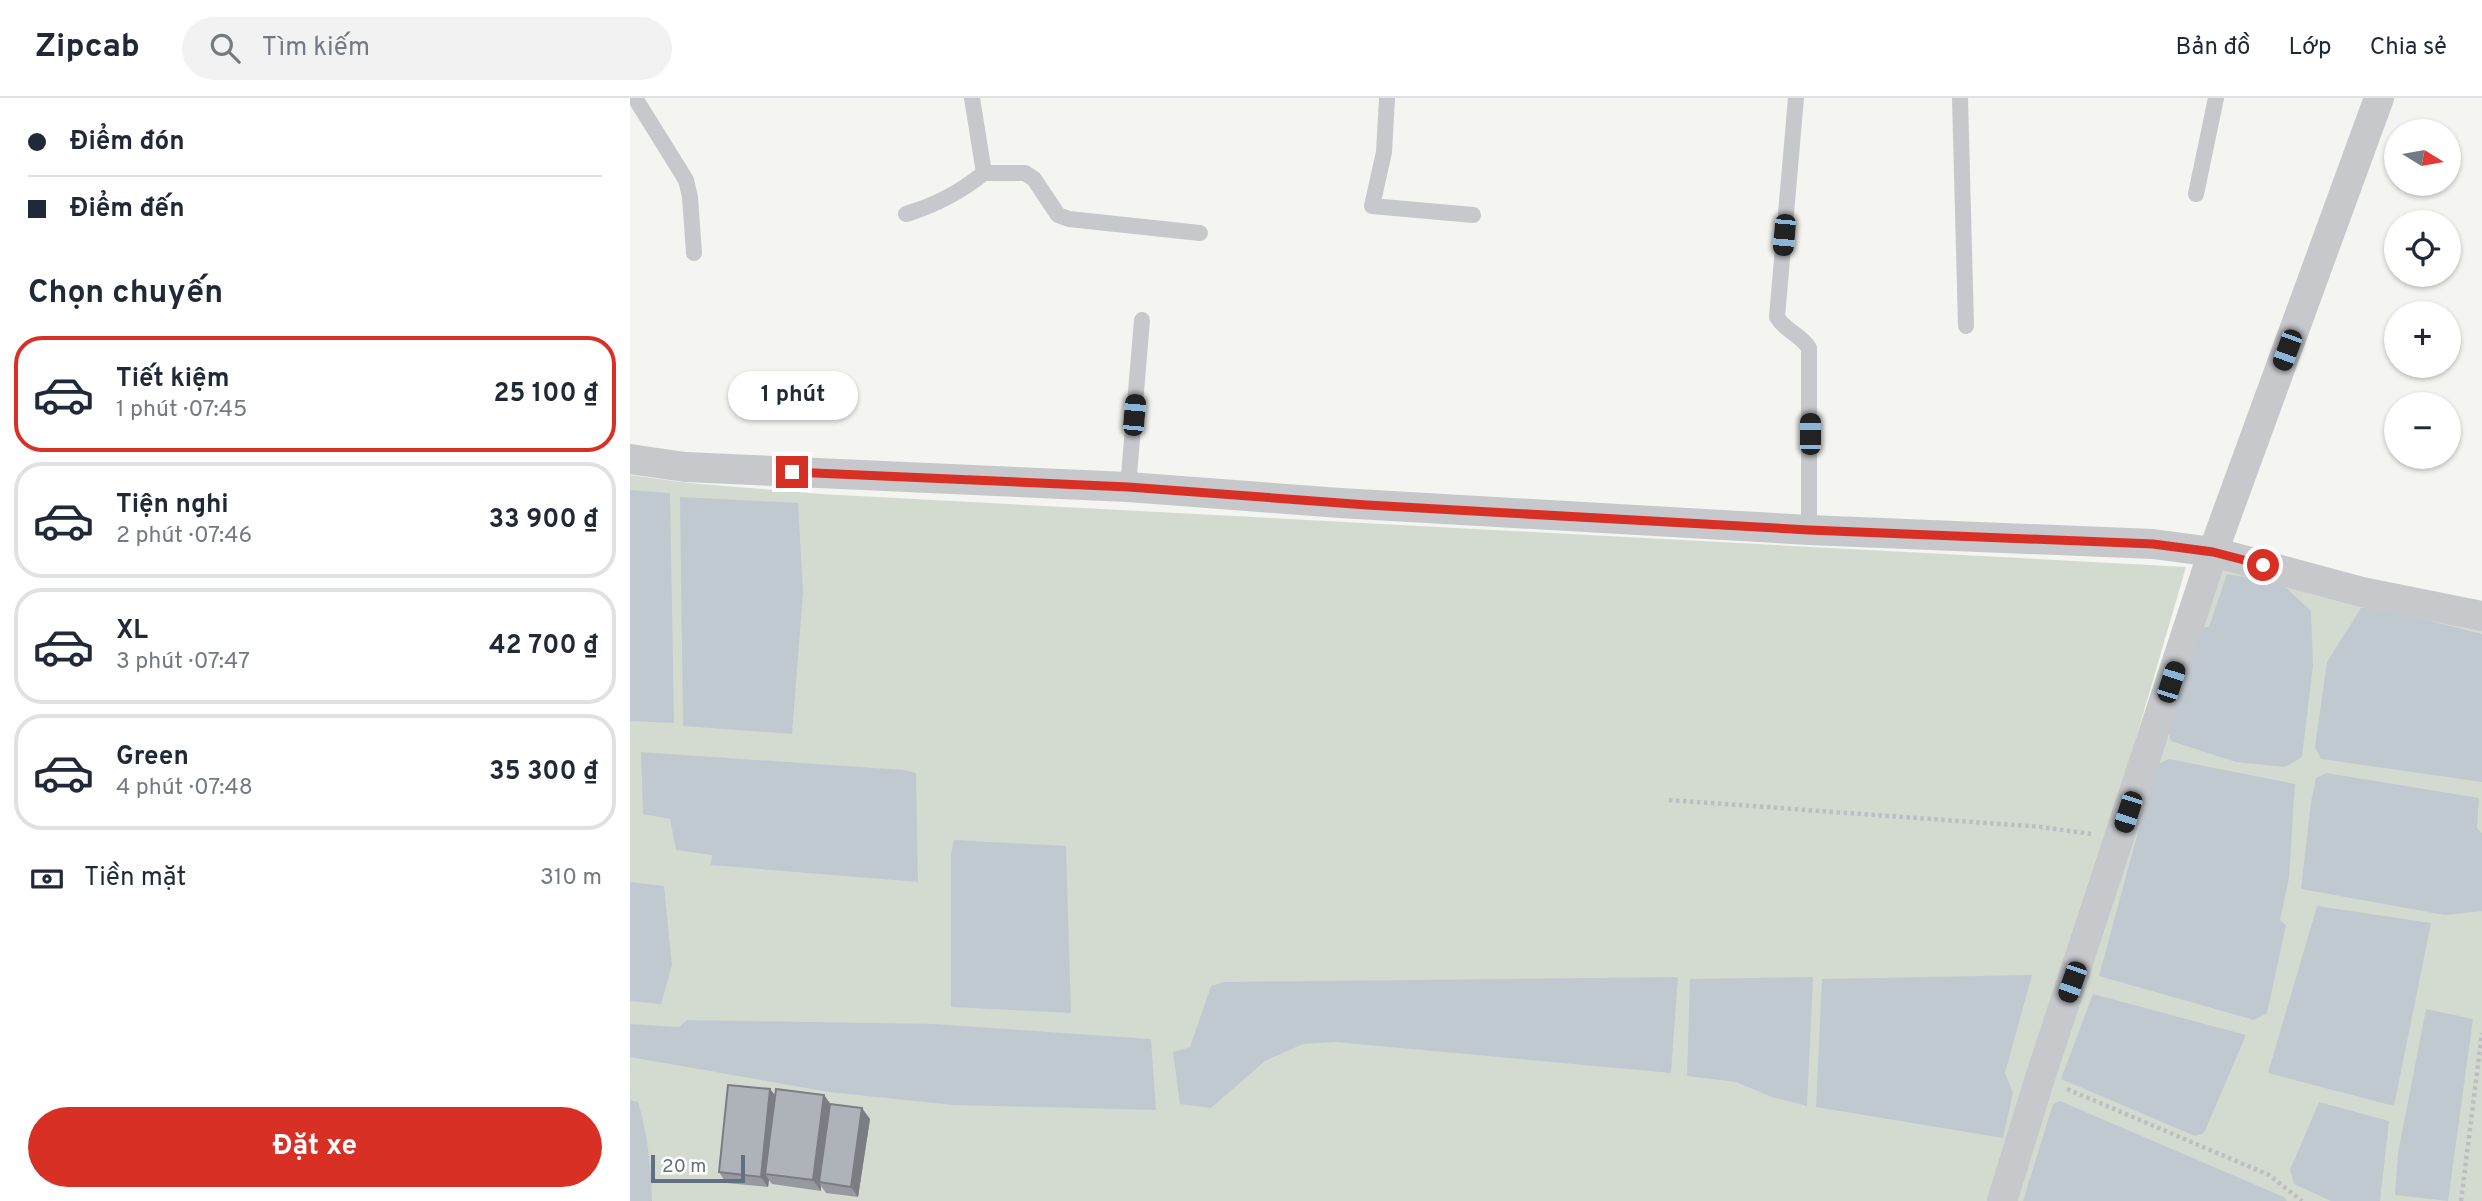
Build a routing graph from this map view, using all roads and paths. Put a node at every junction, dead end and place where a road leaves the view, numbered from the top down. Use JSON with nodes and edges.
{"nodes":[{"id":1,"x":635,"y":98,"type":"edge"},
{"id":2,"x":972,"y":98,"type":"edge"},
{"id":3,"x":1387,"y":98,"type":"edge"},
{"id":4,"x":1796,"y":98,"type":"edge"},
{"id":5,"x":1960,"y":98,"type":"edge"},
{"id":6,"x":2216,"y":98,"type":"edge"},
{"id":7,"x":2379,"y":98,"type":"edge"},
{"id":8,"x":984,"y":173,"type":"junction"},
{"id":9,"x":2196,"y":194,"type":"dead end"},
{"id":10,"x":906,"y":214,"type":"dead end"},
{"id":11,"x":1473,"y":215,"type":"dead end"},
{"id":12,"x":1200,"y":233,"type":"dead end"},
{"id":13,"x":694,"y":253,"type":"dead end"},
{"id":14,"x":1142,"y":320,"type":"dead end"},
{"id":15,"x":1966,"y":326,"type":"dead end"},
{"id":16,"x":630,"y":459,"type":"edge"},
{"id":17,"x":1128,"y":487,"type":"junction"},
{"id":18,"x":1809,"y":530,"type":"junction"},
{"id":19,"x":2213,"y":552,"type":"junction"},
{"id":20,"x":2482,"y":616,"type":"edge"},
{"id":21,"x":1669,"y":800,"type":"dead end"},
{"id":22,"x":2119,"y":838,"type":"junction"},
{"id":23,"x":2482,"y":1033,"type":"edge"},
{"id":24,"x":2040,"y":1078,"type":"junction"},
{"id":25,"x":2002,"y":1201,"type":"edge"},
{"id":26,"x":2302,"y":1201,"type":"edge"},
{"id":27,"x":2461,"y":1201,"type":"edge"}],
"edges":[{"from":1,"to":13,"type":"lane"},
{"from":2,"to":8,"type":"lane"},
{"from":3,"to":11,"type":"lane"},
{"from":4,"to":18,"type":"lane"},
{"from":5,"to":15,"type":"lane"},
{"from":6,"to":9,"type":"lane"},
{"from":7,"to":19,"type":"street"},
{"from":8,"to":10,"type":"lane"},
{"from":8,"to":12,"type":"lane"},
{"from":14,"to":17,"type":"lane"},
{"from":16,"to":17,"type":"street"},
{"from":17,"to":18,"type":"street"},
{"from":18,"to":19,"type":"street"},
{"from":19,"to":20,"type":"street"},
{"from":19,"to":22,"type":"street"},
{"from":21,"to":22,"type":"path"},
{"from":22,"to":24,"type":"street"},
{"from":23,"to":27,"type":"path"},
{"from":24,"to":25,"type":"street"},
{"from":24,"to":26,"type":"path"}]}
